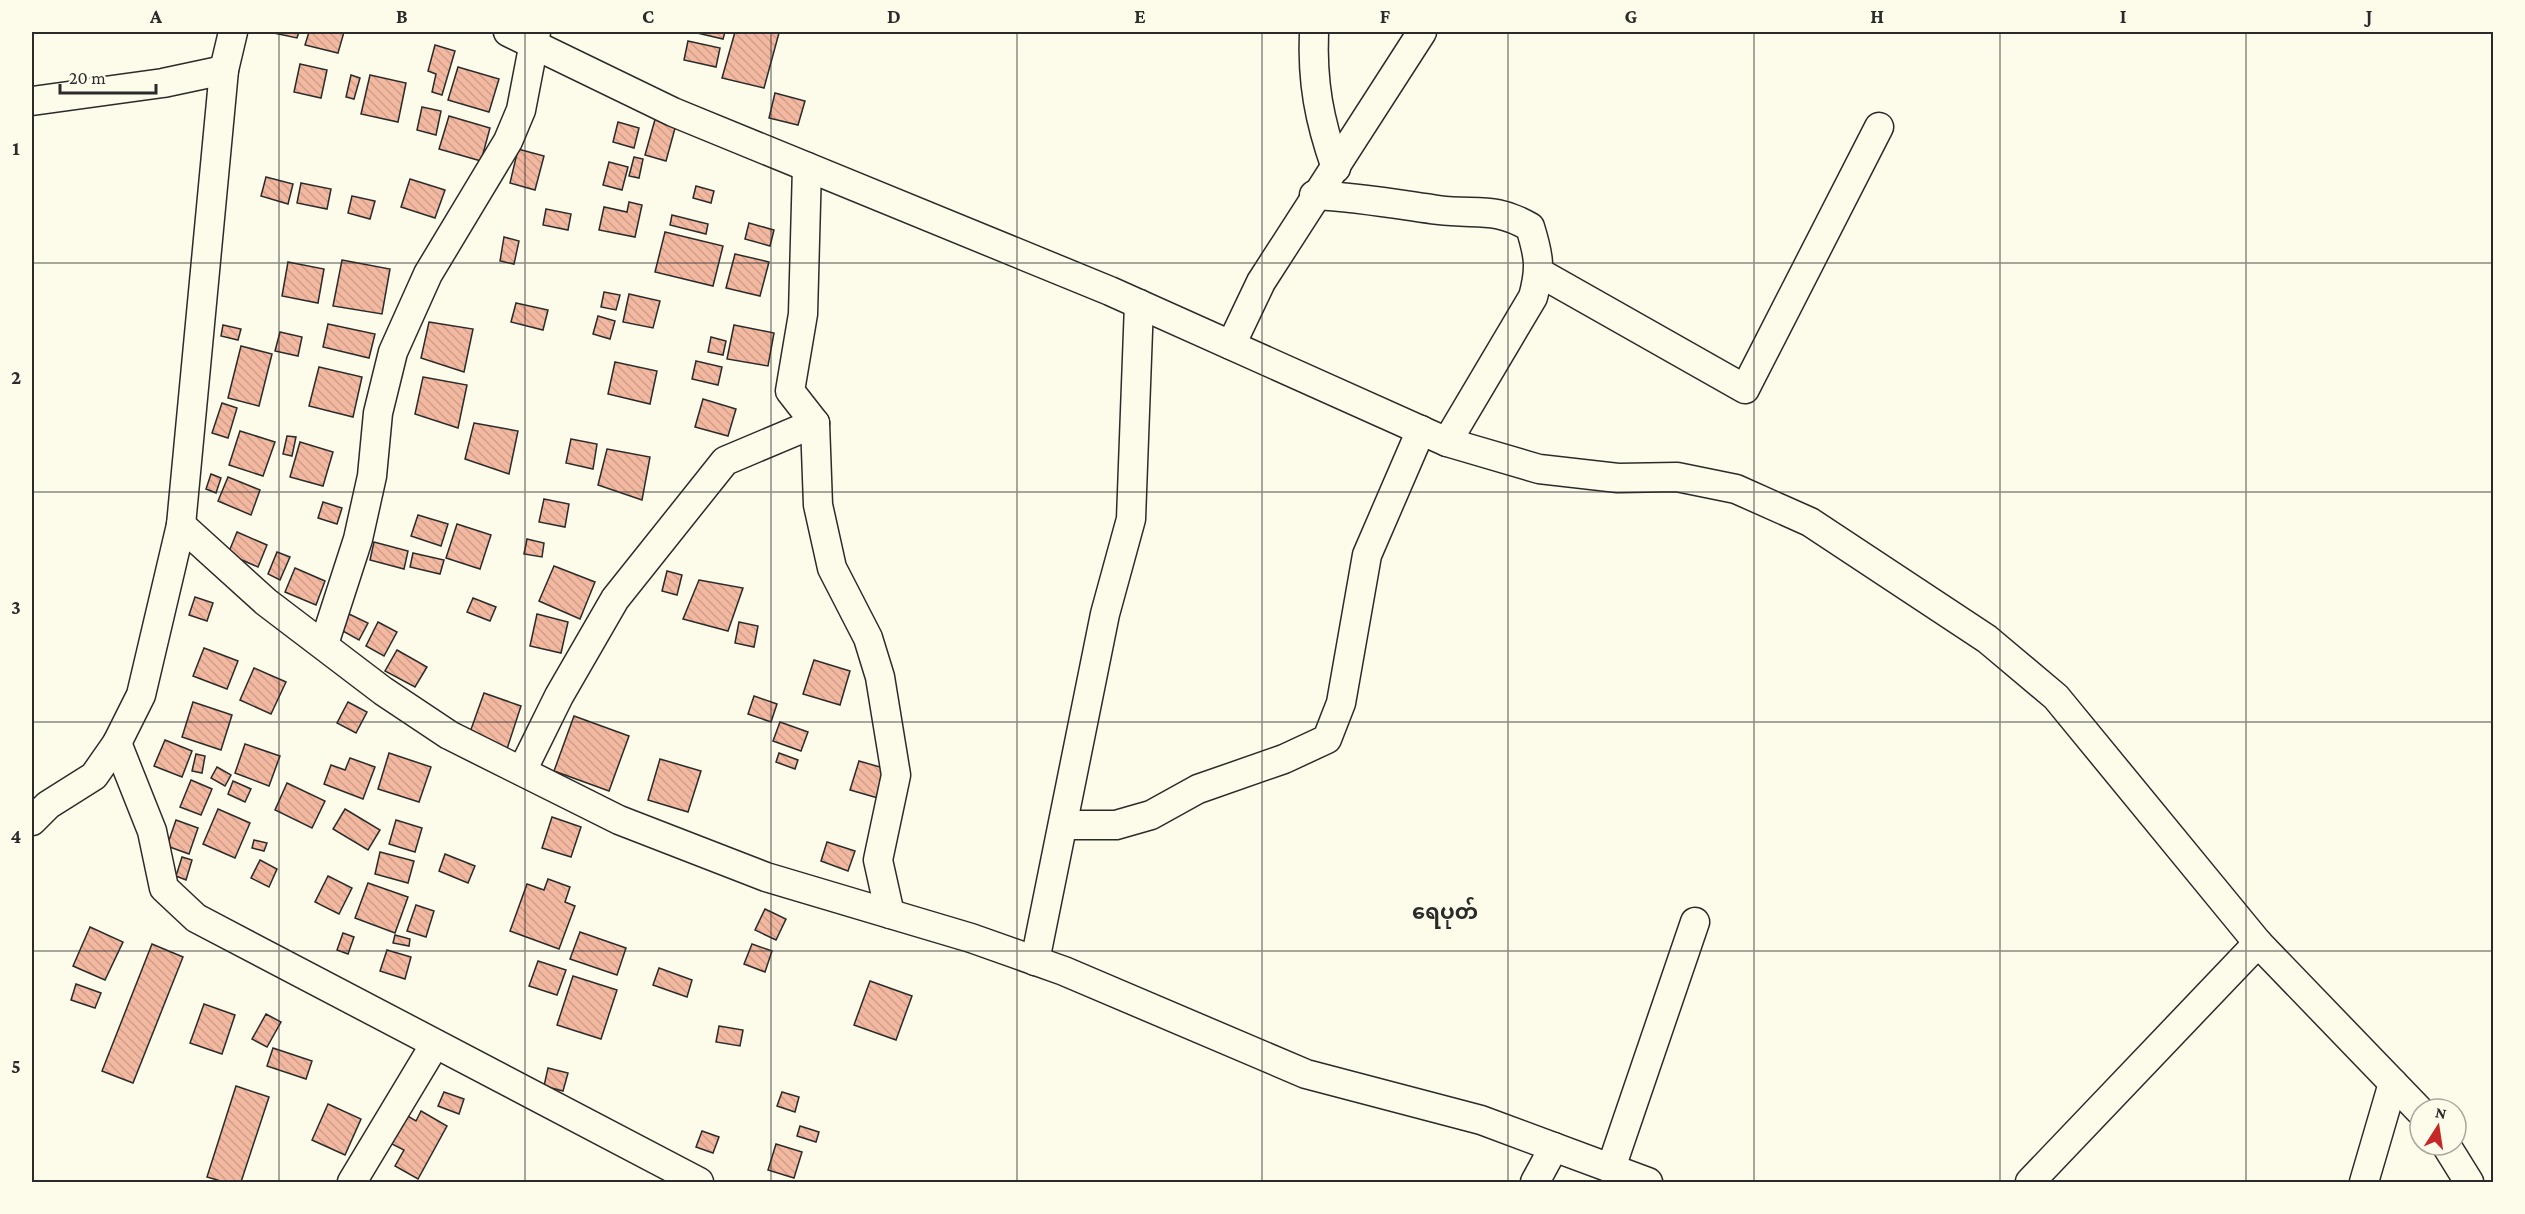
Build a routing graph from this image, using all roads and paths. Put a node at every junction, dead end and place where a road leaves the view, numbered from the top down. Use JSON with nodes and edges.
{"nodes":[{"id":1,"x":233,"y":32,"type":"edge"},
{"id":2,"x":508,"y":32,"type":"edge"},
{"id":3,"x":1314,"y":32,"type":"edge"},
{"id":4,"x":1422,"y":32,"type":"edge"},
{"id":5,"x":535,"y":38,"type":"edge"},
{"id":6,"x":224,"y":70,"type":"junction"},
{"id":7,"x":32,"y":102,"type":"edge"},
{"id":8,"x":1879,"y":127,"type":"dead end"},
{"id":9,"x":807,"y":167,"type":"junction"},
{"id":10,"x":1336,"y":168,"type":"junction"},
{"id":11,"x":1314,"y":195,"type":"junction"},
{"id":12,"x":1540,"y":273,"type":"junction"},
{"id":13,"x":1138,"y":304,"type":"junction"},
{"id":14,"x":1231,"y":345,"type":"junction"},
{"id":15,"x":815,"y":423,"type":"junction"},
{"id":16,"x":1421,"y":430,"type":"junction"},
{"id":17,"x":1447,"y":442,"type":"junction"},
{"id":18,"x":181,"y":525,"type":"junction"},
{"id":19,"x":324,"y":644,"type":"junction"},
{"id":20,"x":117,"y":743,"type":"junction"},
{"id":21,"x":522,"y":771,"type":"junction"},
{"id":22,"x":32,"y":821,"type":"edge"},
{"id":23,"x":1063,"y":825,"type":"junction"},
{"id":24,"x":890,"y":914,"type":"junction"},
{"id":25,"x":1695,"y":922,"type":"dead end"},
{"id":26,"x":2258,"y":944,"type":"junction"},
{"id":27,"x":1035,"y":961,"type":"junction"},
{"id":28,"x":435,"y":1044,"type":"junction"},
{"id":29,"x":2393,"y":1083,"type":"junction"},
{"id":30,"x":2408,"y":1099,"type":"edge"},
{"id":31,"x":1554,"y":1147,"type":"junction"},
{"id":32,"x":2453,"y":1157,"type":"edge"},
{"id":33,"x":1611,"y":1168,"type":"junction"},
{"id":34,"x":352,"y":1182,"type":"edge"},
{"id":35,"x":699,"y":1182,"type":"edge"},
{"id":36,"x":1535,"y":1182,"type":"edge"},
{"id":37,"x":1648,"y":1182,"type":"edge"},
{"id":38,"x":2030,"y":1182,"type":"edge"},
{"id":39,"x":2364,"y":1182,"type":"edge"},
{"id":40,"x":2469,"y":1182,"type":"edge"}],
"edges":[{"from":1,"to":6,"type":"street"},
{"from":2,"to":5,"type":"street"},
{"from":3,"to":10,"type":"street"},
{"from":4,"to":10,"type":"street"},
{"from":5,"to":9,"type":"street"},
{"from":5,"to":19,"type":"street"},
{"from":6,"to":7,"type":"street"},
{"from":6,"to":18,"type":"street"},
{"from":8,"to":12,"type":"street"},
{"from":9,"to":13,"type":"street"},
{"from":9,"to":15,"type":"street"},
{"from":10,"to":11,"type":"street"},
{"from":11,"to":12,"type":"street"},
{"from":11,"to":14,"type":"street"},
{"from":12,"to":17,"type":"street"},
{"from":13,"to":14,"type":"street"},
{"from":13,"to":23,"type":"street"},
{"from":14,"to":16,"type":"street"},
{"from":15,"to":21,"type":"street"},
{"from":15,"to":24,"type":"street"},
{"from":16,"to":17,"type":"street"},
{"from":16,"to":23,"type":"street"},
{"from":17,"to":26,"type":"street"},
{"from":18,"to":19,"type":"street"},
{"from":18,"to":20,"type":"street"},
{"from":19,"to":21,"type":"street"},
{"from":20,"to":22,"type":"street"},
{"from":20,"to":28,"type":"street"},
{"from":21,"to":24,"type":"street"},
{"from":23,"to":27,"type":"street"},
{"from":24,"to":27,"type":"street"},
{"from":25,"to":33,"type":"street"},
{"from":26,"to":29,"type":"street"},
{"from":26,"to":38,"type":"street"},
{"from":27,"to":31,"type":"street"},
{"from":28,"to":34,"type":"street"},
{"from":28,"to":35,"type":"street"},
{"from":29,"to":30,"type":"street"},
{"from":29,"to":39,"type":"street"},
{"from":31,"to":33,"type":"street"},
{"from":31,"to":36,"type":"street"},
{"from":32,"to":40,"type":"street"},
{"from":33,"to":37,"type":"street"}]}
